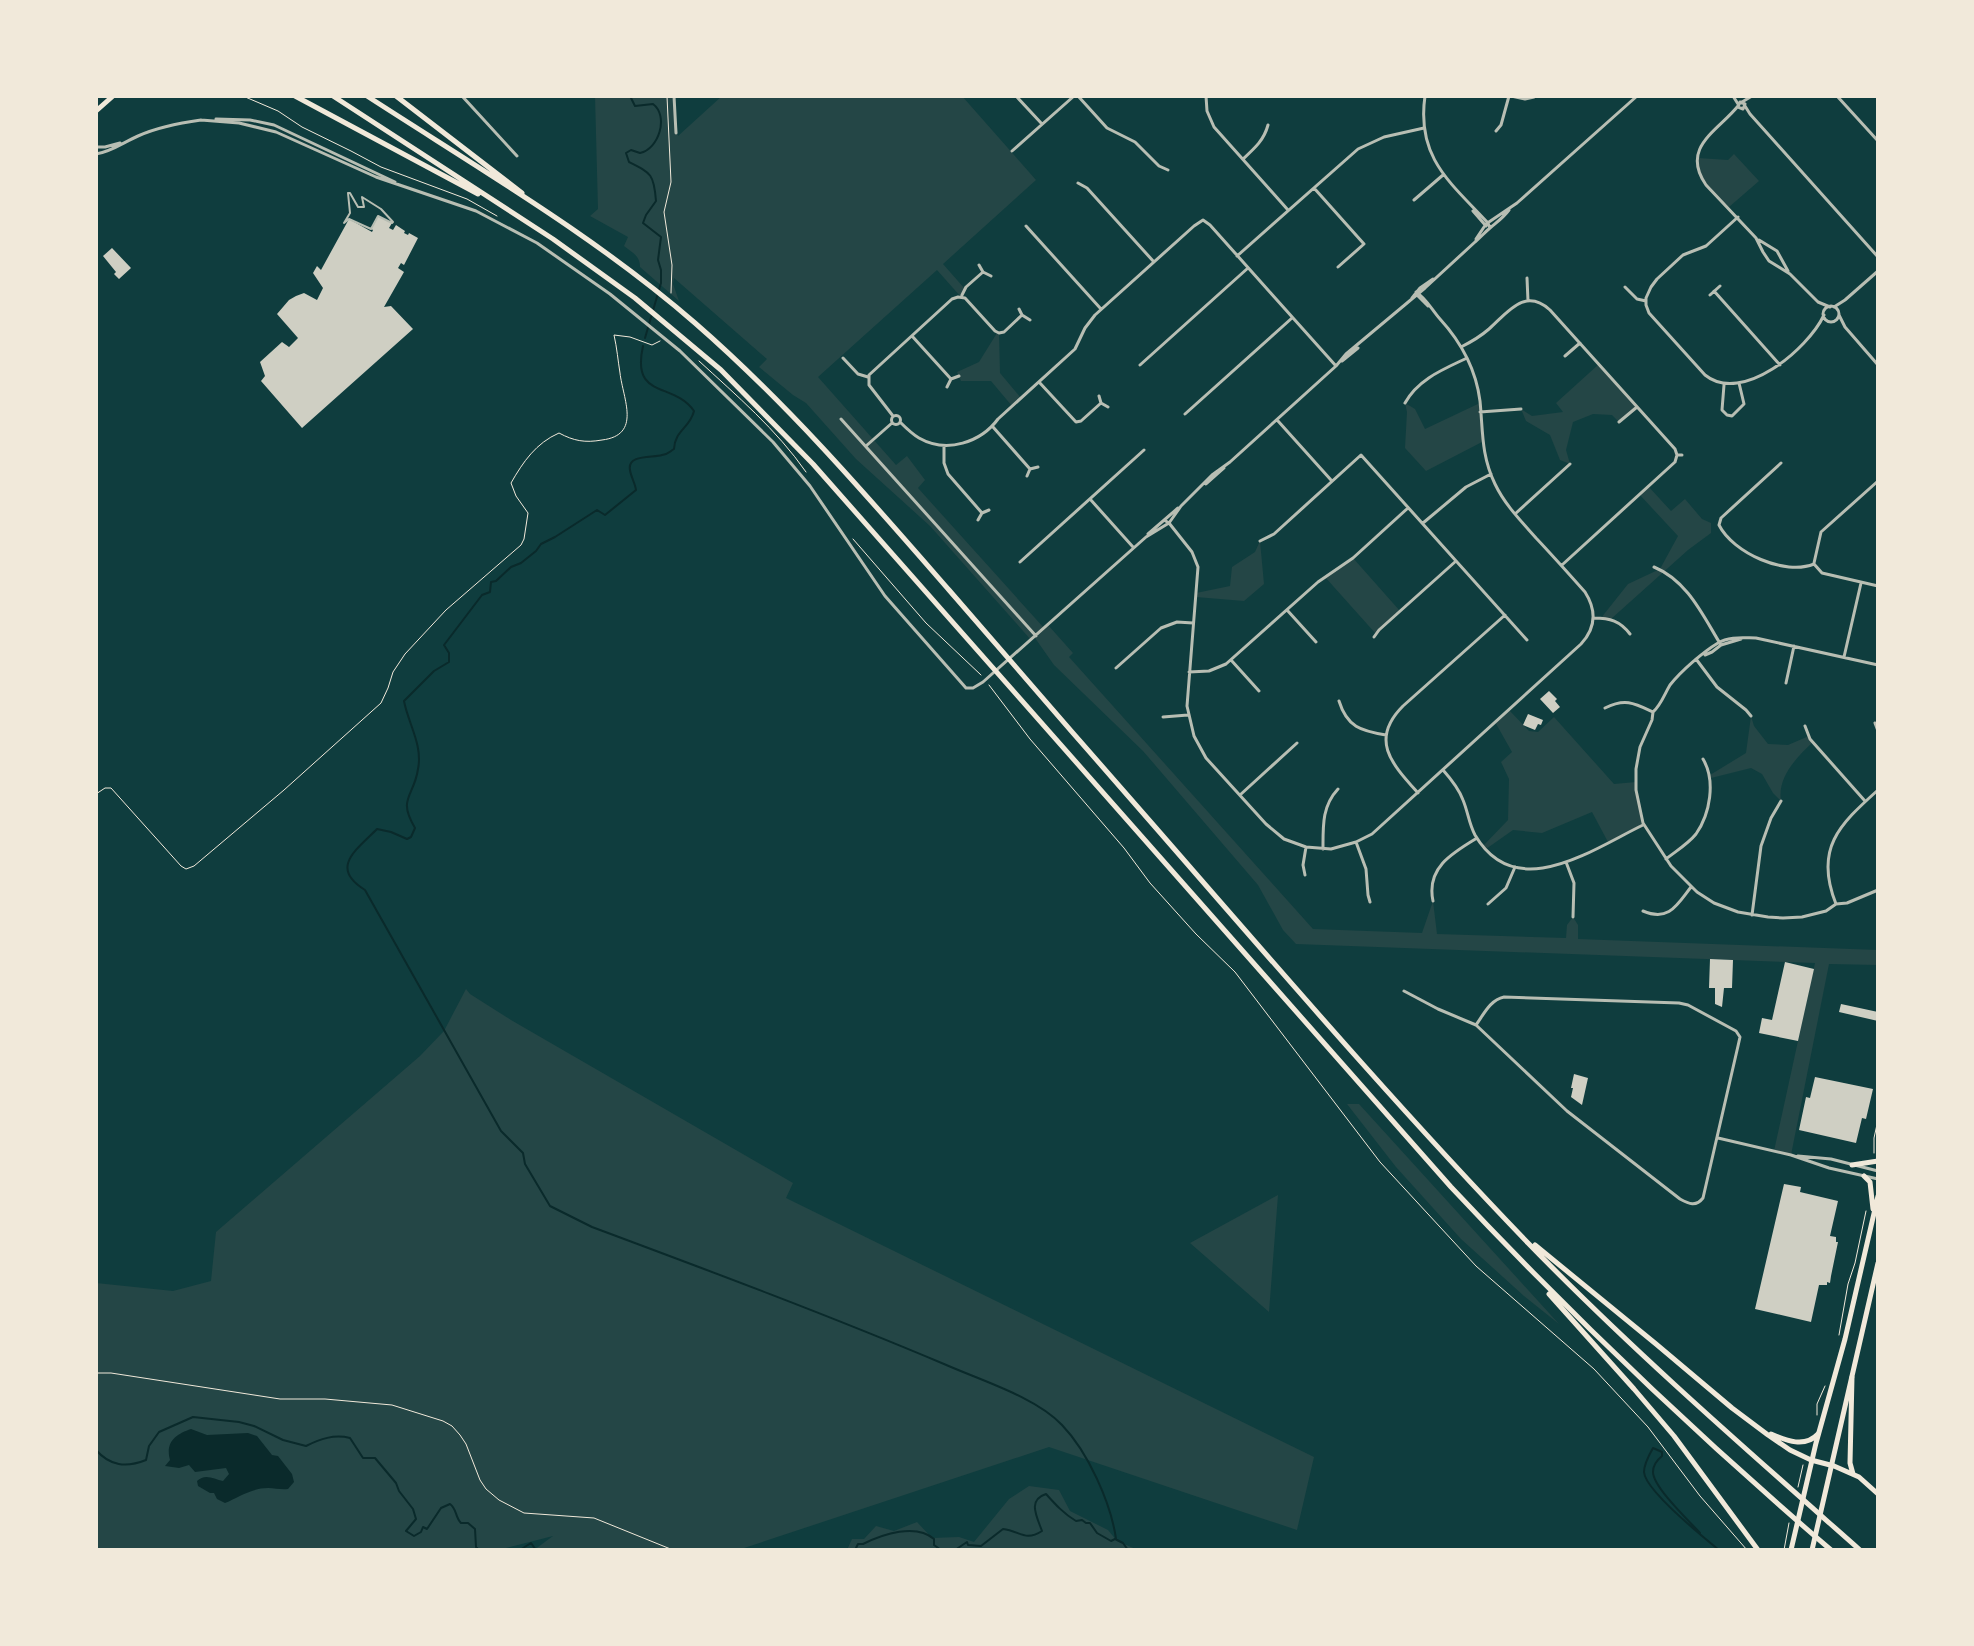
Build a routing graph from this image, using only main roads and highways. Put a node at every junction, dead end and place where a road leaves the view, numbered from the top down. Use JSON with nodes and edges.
{"nodes":[{"id":1,"x":113,"y":96,"type":"edge"},
{"id":2,"x":295,"y":96,"type":"edge"},
{"id":3,"x":333,"y":96,"type":"edge"},
{"id":4,"x":367,"y":96,"type":"edge"},
{"id":5,"x":396,"y":96,"type":"edge"},
{"id":6,"x":96,"y":111,"type":"edge"},
{"id":7,"x":505,"y":208,"type":"junction"},
{"id":8,"x":546,"y":212,"type":"junction"},
{"id":9,"x":1877,"y":1159,"type":"edge"},
{"id":10,"x":1852,"y":1165,"type":"road end"},
{"id":11,"x":1864,"y":1176,"type":"road end"},
{"id":12,"x":1451,"y":1187,"type":"junction"},
{"id":13,"x":1878,"y":1196,"type":"edge"},
{"id":14,"x":1874,"y":1214,"type":"junction"},
{"id":15,"x":1524,"y":1238,"type":"junction"},
{"id":16,"x":1878,"y":1263,"type":"edge"},
{"id":17,"x":1852,"y":1377,"type":"junction"},
{"id":18,"x":1760,"y":1429,"type":"junction"},
{"id":19,"x":1818,"y":1434,"type":"junction"},
{"id":20,"x":1811,"y":1460,"type":"junction"},
{"id":21,"x":1831,"y":1466,"type":"junction"},
{"id":22,"x":1854,"y":1475,"type":"junction"},
{"id":23,"x":1878,"y":1494,"type":"edge"},
{"id":24,"x":1758,"y":1550,"type":"edge"},
{"id":25,"x":1791,"y":1550,"type":"edge"},
{"id":26,"x":1812,"y":1550,"type":"edge"},
{"id":27,"x":1831,"y":1550,"type":"edge"},
{"id":28,"x":1860,"y":1550,"type":"edge"}],
"edges":[{"from":1,"to":6,"type":"main road"},
{"from":2,"to":7,"type":"main road"},
{"from":3,"to":7,"type":"main road"},
{"from":4,"to":8,"type":"main road"},
{"from":5,"to":8,"type":"main road"},
{"from":7,"to":12,"type":"main road"},
{"from":8,"to":15,"type":"main road"},
{"from":9,"to":10,"type":"main road"},
{"from":11,"to":14,"type":"main road"},
{"from":12,"to":24,"type":"main road"},
{"from":12,"to":27,"type":"main road"},
{"from":13,"to":14,"type":"main road"},
{"from":14,"to":19,"type":"main road"},
{"from":15,"to":18,"type":"main road"},
{"from":15,"to":28,"type":"main road"},
{"from":16,"to":17,"type":"main road"},
{"from":17,"to":21,"type":"main road"},
{"from":17,"to":22,"type":"main road"},
{"from":18,"to":19,"type":"main road"},
{"from":18,"to":20,"type":"main road"},
{"from":19,"to":20,"type":"main road"},
{"from":20,"to":21,"type":"main road"},
{"from":20,"to":25,"type":"main road"},
{"from":21,"to":22,"type":"main road"},
{"from":21,"to":26,"type":"main road"},
{"from":22,"to":23,"type":"main road"}]}
